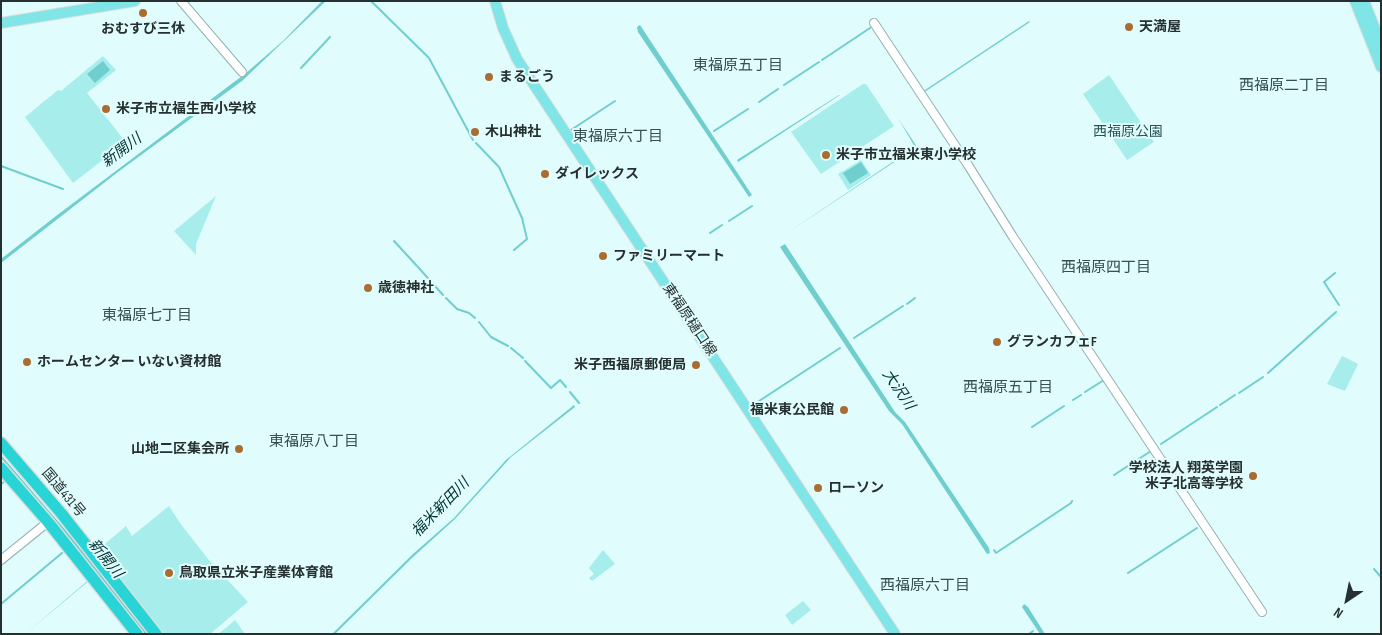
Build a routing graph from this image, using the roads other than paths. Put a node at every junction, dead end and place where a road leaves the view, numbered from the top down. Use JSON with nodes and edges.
{"nodes":[{"id":1,"x":135,"y":1,"type":"edge"},
{"id":2,"x":181,"y":1,"type":"edge"},
{"id":3,"x":496,"y":1,"type":"edge"},
{"id":4,"x":1355,"y":1,"type":"edge"},
{"id":5,"x":1364,"y":1,"type":"edge"},
{"id":6,"x":1,"y":23,"type":"edge"},
{"id":7,"x":874,"y":23,"type":"dead end"},
{"id":8,"x":1381,"y":44,"type":"edge"},
{"id":9,"x":1381,"y":67,"type":"edge"},
{"id":10,"x":242,"y":72,"type":"dead end"},
{"id":11,"x":1,"y":443,"type":"edge"},
{"id":12,"x":1,"y":468,"type":"edge"},
{"id":13,"x":48,"y":522,"type":"junction"},
{"id":14,"x":1,"y":560,"type":"edge"},
{"id":15,"x":1262,"y":612,"type":"dead end"},
{"id":16,"x":137,"y":634,"type":"edge"},
{"id":17,"x":156,"y":634,"type":"edge"},
{"id":18,"x":896,"y":634,"type":"edge"}],
"edges":[{"from":1,"to":6,"type":"main road"},
{"from":2,"to":10,"type":"street"},
{"from":3,"to":18,"type":"main road","name":"東福原樋口線"},
{"from":4,"to":9,"type":"main road"},
{"from":5,"to":8,"type":"main road"},
{"from":7,"to":15,"type":"street"},
{"from":11,"to":17,"type":"highway","name":"国道431号"},
{"from":12,"to":13,"type":"highway"},
{"from":13,"to":14,"type":"street"},
{"from":13,"to":16,"type":"highway"}]}
